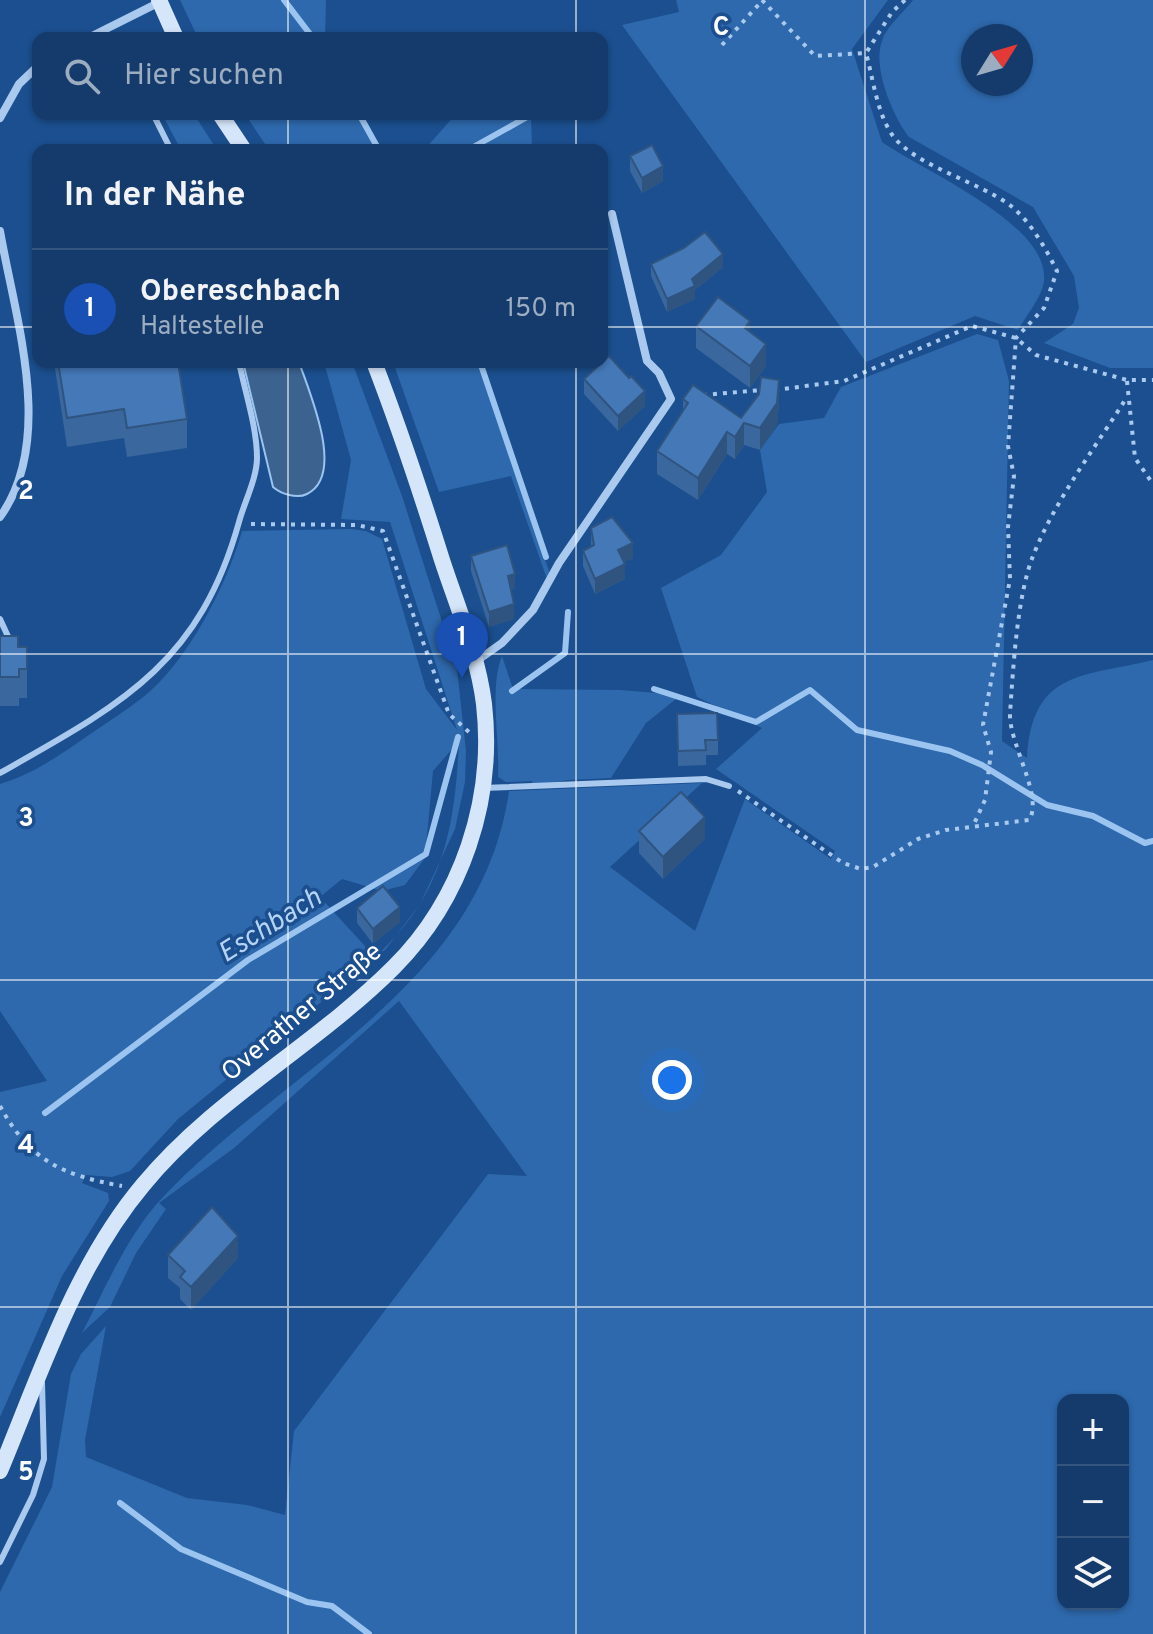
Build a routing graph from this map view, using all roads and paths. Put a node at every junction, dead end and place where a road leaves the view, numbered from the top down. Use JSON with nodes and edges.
{"nodes":[{"id":1,"x":905,"y":0,"type":"edge"},
{"id":2,"x":158,"y":1,"type":"edge"},
{"id":3,"x":761,"y":1,"type":"edge"},
{"id":4,"x":108,"y":28,"type":"junction"},
{"id":5,"x":100,"y":32,"type":"edge"},
{"id":6,"x":110,"y":32,"type":"edge"},
{"id":7,"x":173,"y":32,"type":"edge"},
{"id":8,"x":722,"y":45,"type":"dead end"},
{"id":9,"x":866,"y":53,"type":"junction"},
{"id":10,"x":32,"y":72,"type":"edge"},
{"id":11,"x":0,"y":118,"type":"edge"},
{"id":12,"x":156,"y":120,"type":"edge"},
{"id":13,"x":224,"y":120,"type":"edge"},
{"id":14,"x":168,"y":144,"type":"edge"},
{"id":15,"x":240,"y":144,"type":"edge"},
{"id":16,"x":612,"y":214,"type":"dead end"},
{"id":17,"x":0,"y":231,"type":"edge"},
{"id":18,"x":1016,"y":338,"type":"junction"},
{"id":19,"x":240,"y":368,"type":"edge"},
{"id":20,"x":376,"y":368,"type":"edge"},
{"id":21,"x":1127,"y":380,"type":"junction"},
{"id":22,"x":1153,"y":380,"type":"edge"},
{"id":23,"x":701,"y":395,"type":"edge"},
{"id":24,"x":1127,"y":397,"type":"junction"},
{"id":25,"x":1153,"y":484,"type":"edge"},
{"id":26,"x":0,"y":517,"type":"edge"},
{"id":27,"x":239,"y":524,"type":"junction"},
{"id":28,"x":0,"y":619,"type":"edge"},
{"id":29,"x":14,"y":655,"type":"edge"},
{"id":30,"x":475,"y":663,"type":"junction"},
{"id":31,"x":486,"y":748,"type":"junction"},
{"id":32,"x":0,"y":773,"type":"edge"},
{"id":33,"x":729,"y":786,"type":"joint"},
{"id":34,"x":483,"y":788,"type":"junction"},
{"id":35,"x":973,"y":826,"type":"junction"},
{"id":36,"x":0,"y":1106,"type":"edge"},
{"id":37,"x":140,"y":1189,"type":"junction"},
{"id":38,"x":42,"y":1374,"type":"junction"},
{"id":39,"x":0,"y":1471,"type":"edge"},
{"id":40,"x":0,"y":1562,"type":"edge"}],
"edges":[{"from":1,"to":9,"type":"path"},
{"from":2,"to":4,"type":"street"},
{"from":2,"to":7,"type":"main road"},
{"from":3,"to":8,"type":"path"},
{"from":3,"to":9,"type":"path"},
{"from":4,"to":5,"type":"street"},
{"from":4,"to":6,"type":"lane"},
{"from":9,"to":18,"type":"path"},
{"from":10,"to":11,"type":"street"},
{"from":12,"to":14,"type":"lane"},
{"from":13,"to":15,"type":"main road"},
{"from":16,"to":30,"type":"street"},
{"from":17,"to":26,"type":"street"},
{"from":18,"to":21,"type":"path"},
{"from":18,"to":23,"type":"path"},
{"from":18,"to":35,"type":"path"},
{"from":19,"to":27,"type":"lane"},
{"from":20,"to":30,"type":"main road","name":"Overather Straße"},
{"from":21,"to":22,"type":"path"},
{"from":21,"to":24,"type":"path"},
{"from":24,"to":25,"type":"path"},
{"from":24,"to":35,"type":"path"},
{"from":27,"to":31,"type":"path"},
{"from":27,"to":32,"type":"lane"},
{"from":28,"to":29,"type":"lane"},
{"from":30,"to":31,"type":"main road","name":"Overather Straße"},
{"from":31,"to":34,"type":"main road","name":"Overather Straße"},
{"from":33,"to":34,"type":"lane"},
{"from":33,"to":35,"type":"path"},
{"from":34,"to":37,"type":"main road","name":"Overather Straße"},
{"from":36,"to":37,"type":"path"},
{"from":37,"to":38,"type":"main road","name":"Overather Straße"},
{"from":38,"to":39,"type":"main road","name":"Overather Straße"},
{"from":38,"to":40,"type":"lane"}]}
